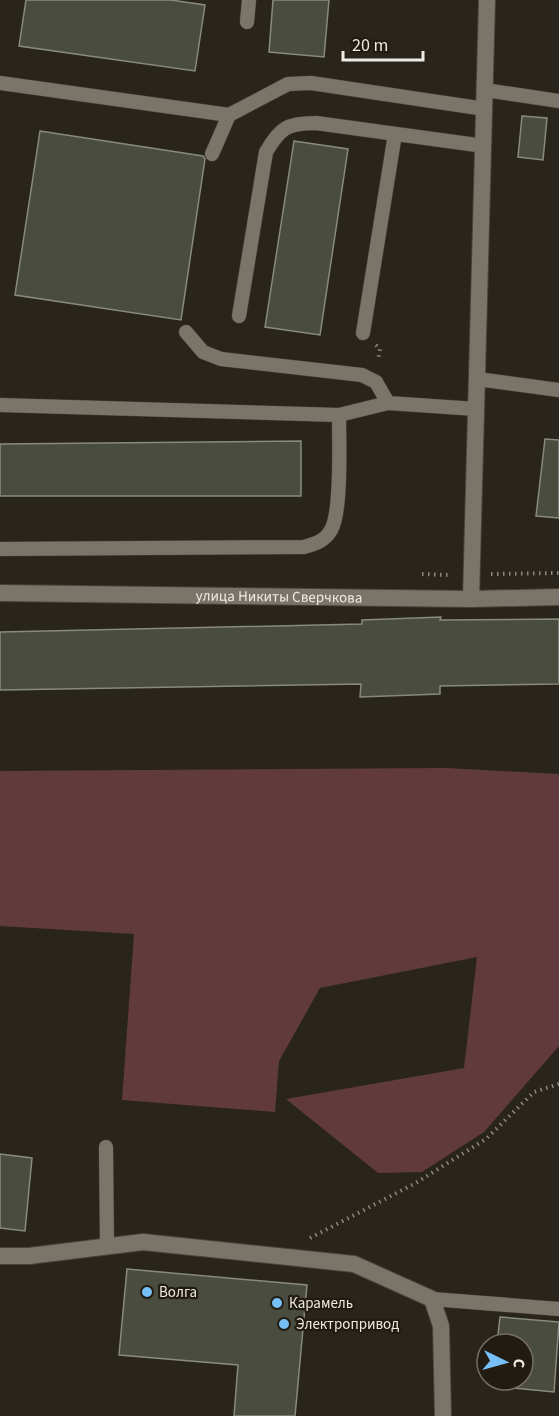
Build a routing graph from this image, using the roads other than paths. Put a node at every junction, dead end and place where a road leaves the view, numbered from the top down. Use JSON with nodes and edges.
{"nodes":[{"id":1,"x":249,"y":0,"type":"edge"},
{"id":2,"x":487,"y":0,"type":"edge"},
{"id":3,"x":247,"y":22,"type":"dead end"},
{"id":4,"x":0,"y":82,"type":"edge"},
{"id":5,"x":485,"y":90,"type":"junction"},
{"id":6,"x":559,"y":101,"type":"edge"},
{"id":7,"x":484,"y":109,"type":"junction"},
{"id":8,"x":229,"y":115,"type":"junction"},
{"id":9,"x":395,"y":134,"type":"junction"},
{"id":10,"x":484,"y":146,"type":"junction"},
{"id":11,"x":212,"y":154,"type":"dead end"},
{"id":12,"x":240,"y":316,"type":"dead end"},
{"id":13,"x":186,"y":332,"type":"dead end"},
{"id":14,"x":363,"y":333,"type":"dead end"},
{"id":15,"x":477,"y":379,"type":"junction"},
{"id":16,"x":558,"y":388,"type":"edge"},
{"id":17,"x":388,"y":403,"type":"junction"},
{"id":18,"x":0,"y":405,"type":"edge"},
{"id":19,"x":476,"y":409,"type":"junction"},
{"id":20,"x":339,"y":415,"type":"junction"},
{"id":21,"x":0,"y":549,"type":"edge"},
{"id":22,"x":0,"y":593,"type":"edge"},
{"id":23,"x":559,"y":597,"type":"edge"},
{"id":24,"x":471,"y":599,"type":"junction"},
{"id":25,"x":106,"y":1147,"type":"dead end"},
{"id":26,"x":108,"y":1246,"type":"junction"},
{"id":27,"x":0,"y":1256,"type":"edge"},
{"id":28,"x":432,"y":1299,"type":"junction"},
{"id":29,"x":559,"y":1309,"type":"edge"},
{"id":30,"x":443,"y":1416,"type":"edge"}],
"edges":[{"from":1,"to":3,"type":"lane"},
{"from":2,"to":5,"type":"street"},
{"from":4,"to":8,"type":"lane"},
{"from":5,"to":6,"type":"lane"},
{"from":5,"to":7,"type":"street"},
{"from":7,"to":8,"type":"lane"},
{"from":7,"to":10,"type":"street"},
{"from":8,"to":11,"type":"lane"},
{"from":9,"to":10,"type":"lane"},
{"from":9,"to":12,"type":"lane"},
{"from":9,"to":14,"type":"lane"},
{"from":10,"to":15,"type":"street"},
{"from":13,"to":17,"type":"lane"},
{"from":15,"to":16,"type":"lane"},
{"from":15,"to":19,"type":"street"},
{"from":17,"to":19,"type":"lane"},
{"from":17,"to":20,"type":"lane"},
{"from":18,"to":20,"type":"lane"},
{"from":19,"to":24,"type":"street"},
{"from":20,"to":21,"type":"lane"},
{"from":22,"to":24,"type":"street","name":"улица Никиты Сверчкова"},
{"from":23,"to":24,"type":"street","name":"улица Никиты Сверчкова"},
{"from":25,"to":26,"type":"lane"},
{"from":26,"to":27,"type":"street"},
{"from":26,"to":28,"type":"street"},
{"from":28,"to":29,"type":"lane"},
{"from":28,"to":30,"type":"street"}]}
